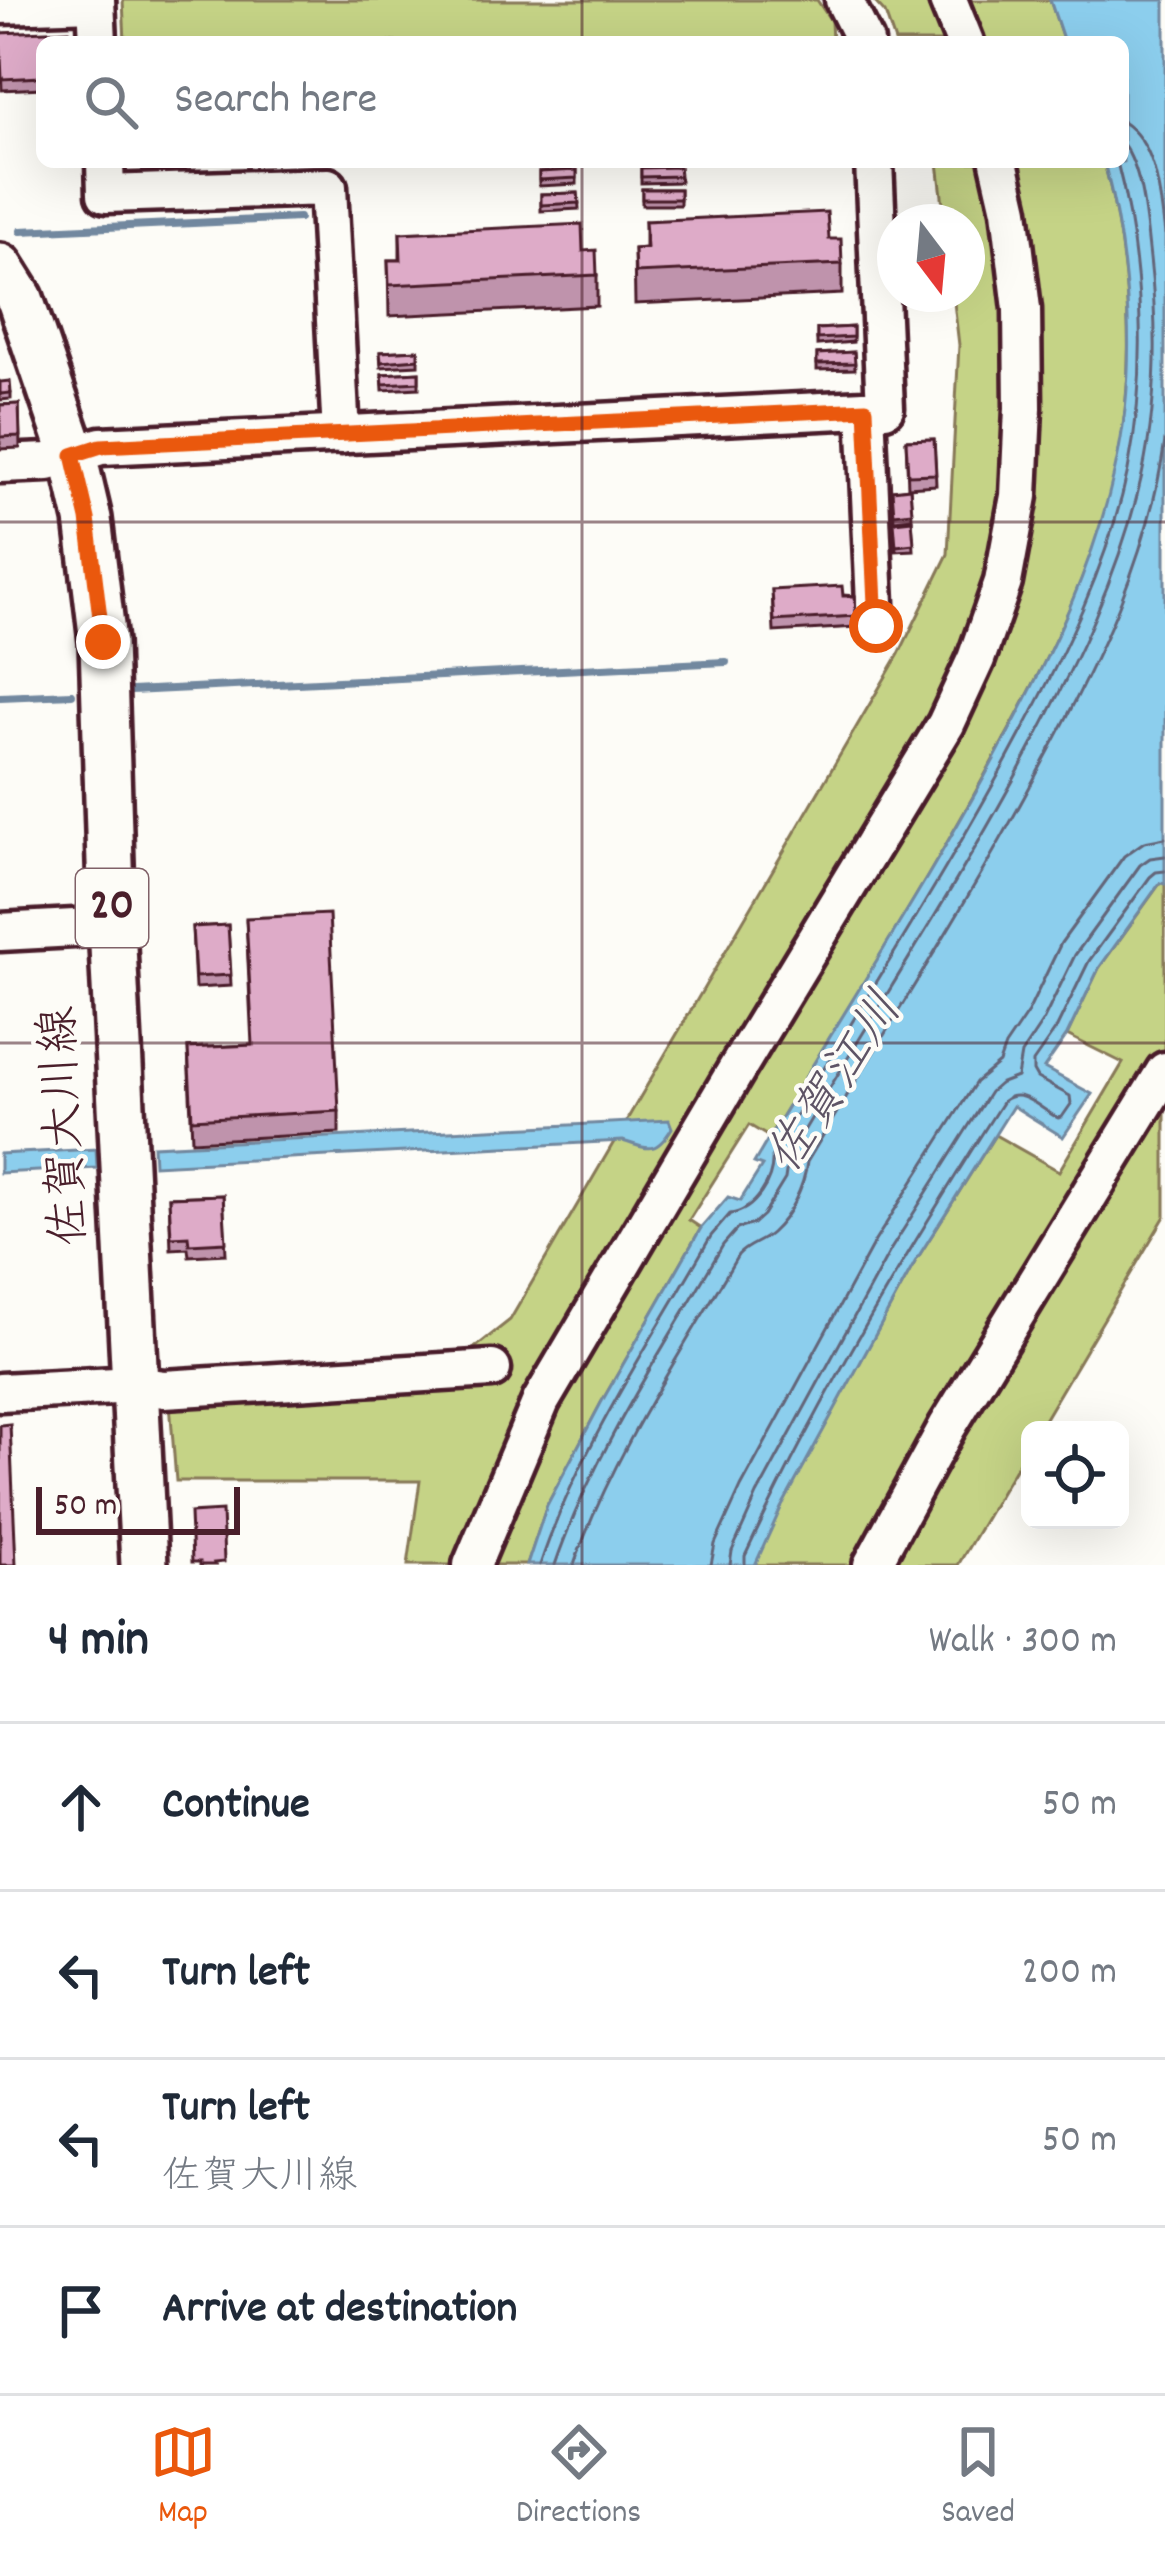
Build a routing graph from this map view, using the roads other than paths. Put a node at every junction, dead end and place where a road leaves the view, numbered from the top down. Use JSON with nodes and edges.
{"nodes":[{"id":1,"x":844,"y":0,"type":"edge"},
{"id":2,"x":948,"y":0,"type":"edge"},
{"id":3,"x":96,"y":1,"type":"edge"},
{"id":4,"x":0,"y":5,"type":"edge"},
{"id":5,"x":98,"y":36,"type":"edge"},
{"id":6,"x":862,"y":36,"type":"edge"},
{"id":7,"x":963,"y":36,"type":"edge"},
{"id":8,"x":105,"y":168,"type":"edge"},
{"id":9,"x":874,"y":168,"type":"edge"},
{"id":10,"x":1000,"y":168,"type":"edge"},
{"id":11,"x":0,"y":266,"type":"edge"},
{"id":12,"x":866,"y":409,"type":"junction"},
{"id":13,"x":341,"y":434,"type":"junction"},
{"id":14,"x":73,"y":455,"type":"junction"},
{"id":15,"x":0,"y":464,"type":"edge"},
{"id":16,"x":876,"y":626,"type":"dead end"},
{"id":17,"x":112,"y":926,"type":"junction"},
{"id":18,"x":0,"y":932,"type":"edge"},
{"id":19,"x":1165,"y":1071,"type":"edge"},
{"id":20,"x":492,"y":1369,"type":"dead end"},
{"id":21,"x":135,"y":1385,"type":"junction"},
{"id":22,"x":0,"y":1392,"type":"edge"},
{"id":23,"x":144,"y":1565,"type":"edge"},
{"id":24,"x":472,"y":1565,"type":"edge"},
{"id":25,"x":872,"y":1565,"type":"edge"}],
"edges":[{"from":1,"to":6,"type":"street"},
{"from":2,"to":7,"type":"street"},
{"from":3,"to":4,"type":"street"},
{"from":3,"to":5,"type":"street"},
{"from":8,"to":13,"type":"street"},
{"from":9,"to":12,"type":"street"},
{"from":10,"to":24,"type":"street"},
{"from":11,"to":14,"type":"main road","name":"佐賀大川線","number":"20"},
{"from":12,"to":13,"type":"street"},
{"from":12,"to":16,"type":"street"},
{"from":13,"to":14,"type":"street"},
{"from":14,"to":15,"type":"street"},
{"from":14,"to":17,"type":"main road","name":"佐賀大川線","number":"20"},
{"from":17,"to":18,"type":"street"},
{"from":17,"to":21,"type":"main road","name":"佐賀大川線","number":"20"},
{"from":19,"to":25,"type":"street"},
{"from":20,"to":21,"type":"street"},
{"from":21,"to":22,"type":"street"},
{"from":21,"to":23,"type":"main road","name":"佐賀大川線","number":"20"}]}
